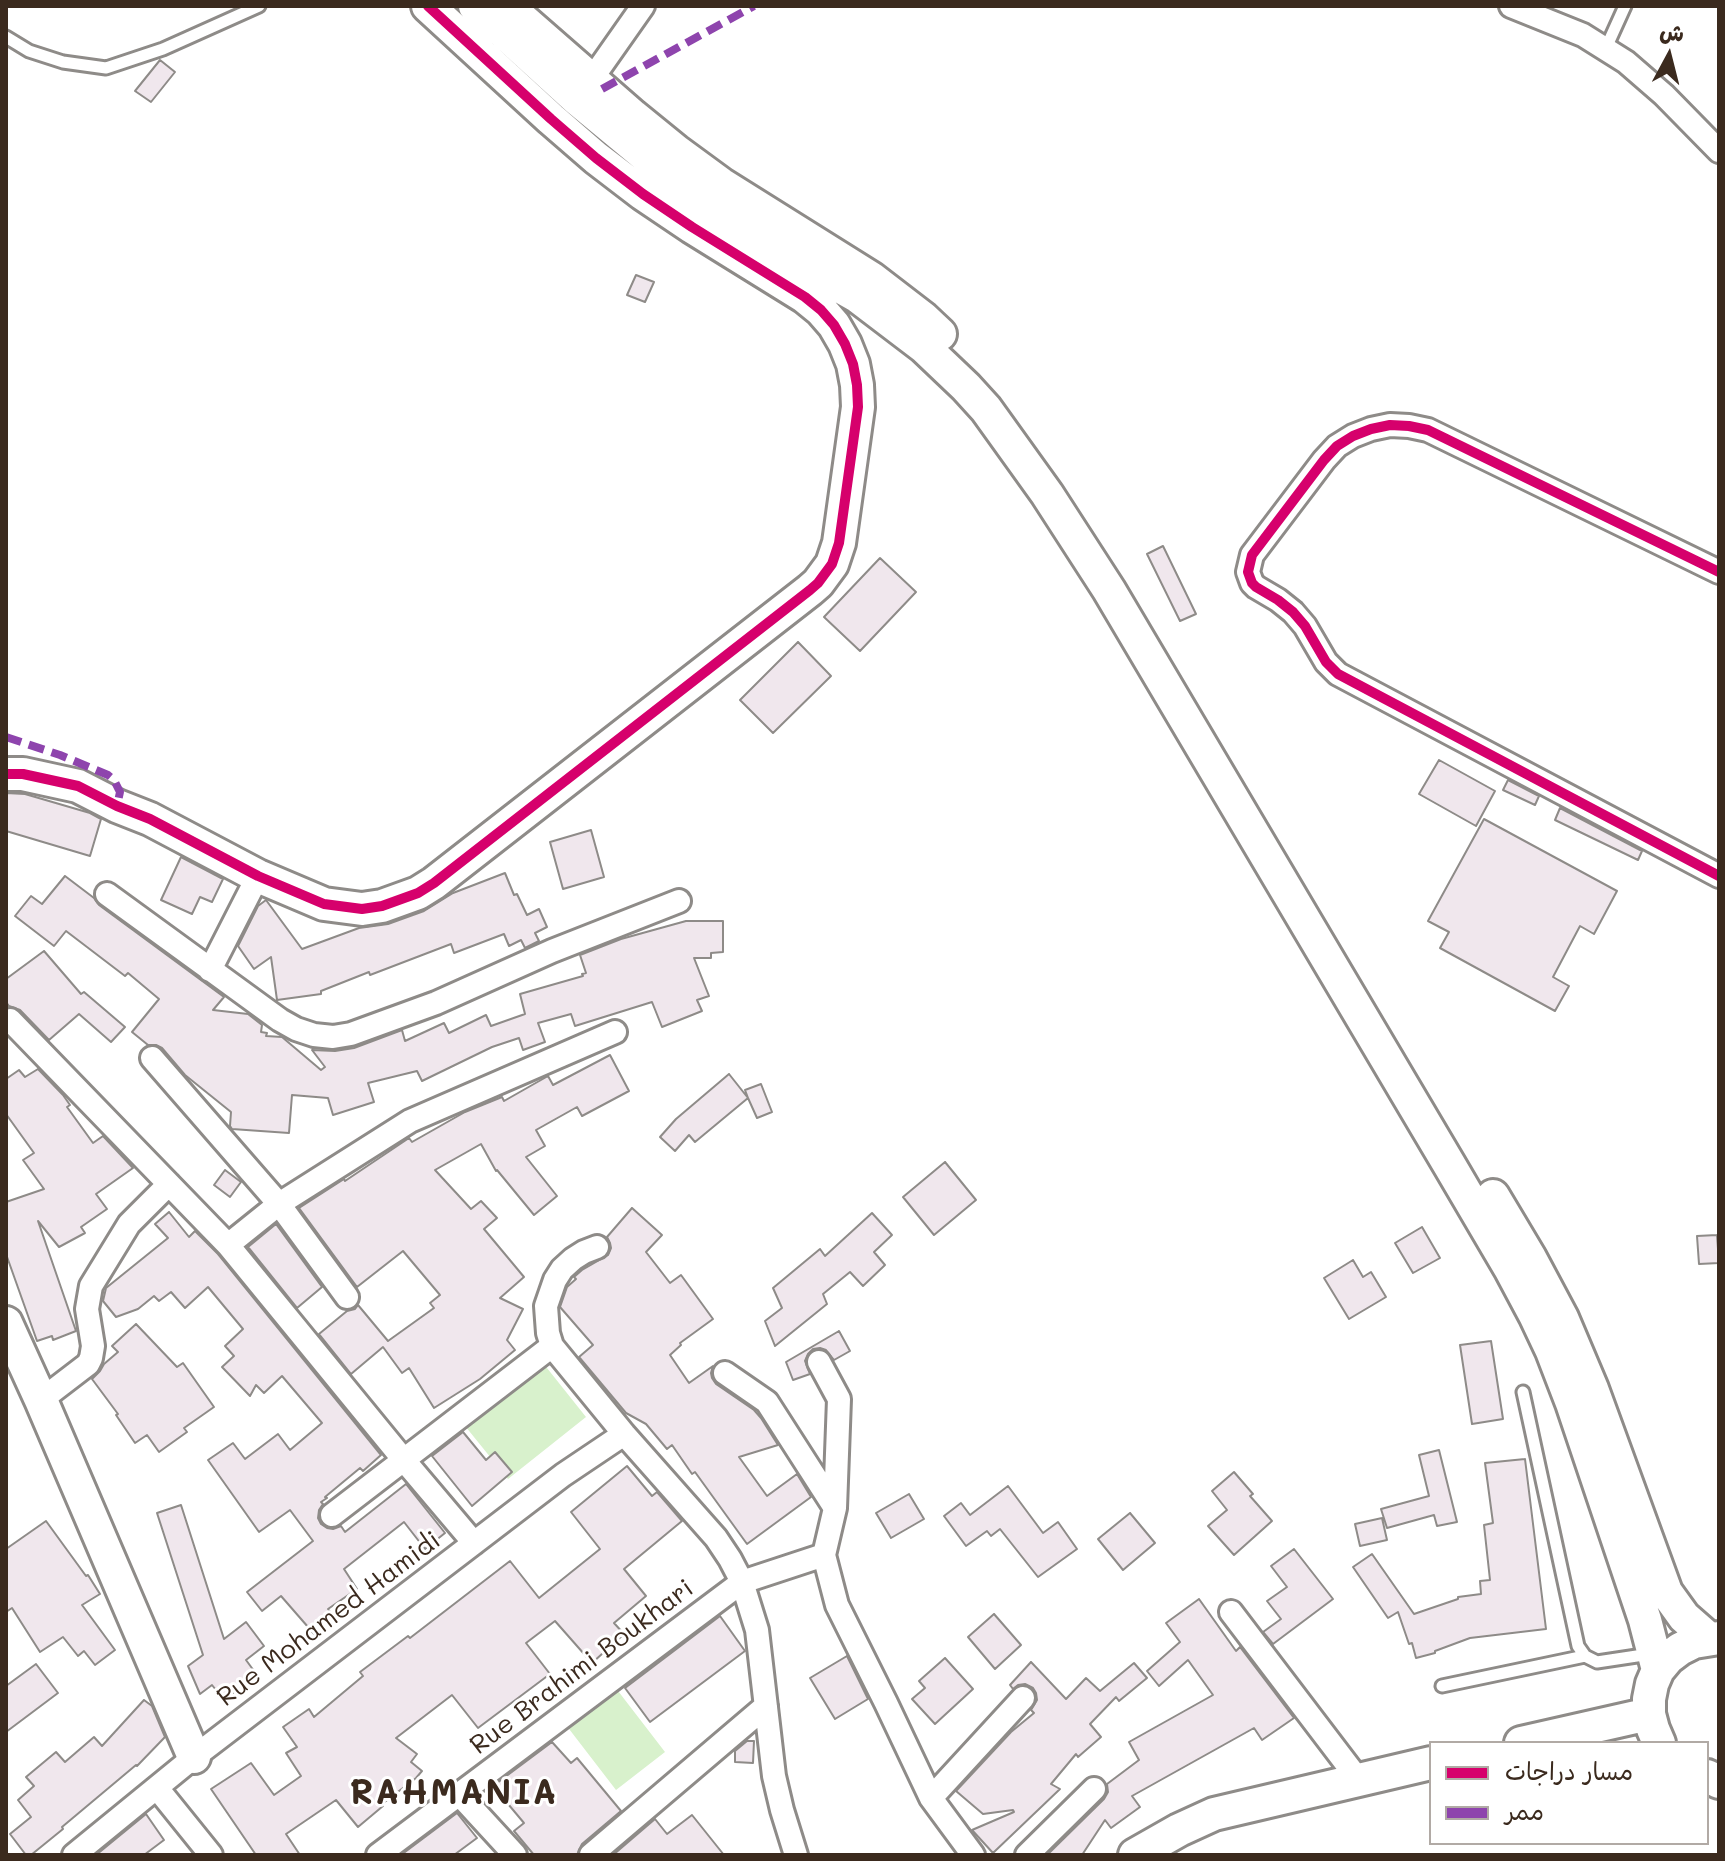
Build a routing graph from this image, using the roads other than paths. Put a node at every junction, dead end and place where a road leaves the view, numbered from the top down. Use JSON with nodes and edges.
{"nodes":[{"id":1,"x":259,"y":6,"type":"edge"},
{"id":2,"x":428,"y":6,"type":"edge"},
{"id":3,"x":475,"y":6,"type":"edge"},
{"id":4,"x":507,"y":6,"type":"edge"},
{"id":5,"x":643,"y":6,"type":"edge"},
{"id":6,"x":1511,"y":6,"type":"edge"},
{"id":7,"x":1625,"y":6,"type":"edge"},
{"id":8,"x":6,"y":37,"type":"edge"},
{"id":9,"x":1606,"y":48,"type":"junction"},
{"id":10,"x":591,"y":80,"type":"junction"},
{"id":11,"x":1719,"y":151,"type":"edge"},
{"id":12,"x":864,"y":287,"type":"junction"},
{"id":13,"x":834,"y":325,"type":"junction"},
{"id":14,"x":1719,"y":572,"type":"edge"},
{"id":15,"x":6,"y":774,"type":"edge"},
{"id":16,"x":258,"y":876,"type":"junction"},
{"id":17,"x":1719,"y":876,"type":"edge"},
{"id":18,"x":107,"y":894,"type":"dead end"},
{"id":19,"x":679,"y":901,"type":"dead end"},
{"id":20,"x":210,"y":970,"type":"junction"},
{"id":21,"x":10,"y":1020,"type":"dead end"},
{"id":22,"x":615,"y":1032,"type":"dead end"},
{"id":23,"x":152,"y":1058,"type":"dead end"},
{"id":24,"x":169,"y":1184,"type":"junction"},
{"id":25,"x":279,"y":1204,"type":"junction"},
{"id":26,"x":228,"y":1245,"type":"junction"},
{"id":27,"x":597,"y":1247,"type":"dead end"},
{"id":28,"x":347,"y":1297,"type":"dead end"},
{"id":29,"x":6,"y":1323,"type":"edge"},
{"id":30,"x":552,"y":1346,"type":"junction"},
{"id":31,"x":819,"y":1362,"type":"dead end"},
{"id":32,"x":725,"y":1373,"type":"dead end"},
{"id":33,"x":1523,"y":1392,"type":"dead end"},
{"id":34,"x":41,"y":1400,"type":"junction"},
{"id":35,"x":624,"y":1434,"type":"junction"},
{"id":36,"x":403,"y":1459,"type":"junction"},
{"id":37,"x":835,"y":1508,"type":"junction"},
{"id":38,"x":332,"y":1515,"type":"dead end"},
{"id":39,"x":474,"y":1543,"type":"junction"},
{"id":40,"x":824,"y":1555,"type":"junction"},
{"id":41,"x":742,"y":1582,"type":"junction"},
{"id":42,"x":1647,"y":1582,"type":"junction"},
{"id":43,"x":1231,"y":1612,"type":"dead end"},
{"id":44,"x":1714,"y":1638,"type":"edge"},
{"id":45,"x":1585,"y":1656,"type":"junction"},
{"id":46,"x":1656,"y":1662,"type":"junction"},
{"id":47,"x":1442,"y":1686,"type":"dead end"},
{"id":48,"x":1023,"y":1698,"type":"dead end"},
{"id":49,"x":766,"y":1706,"type":"junction"},
{"id":50,"x":1654,"y":1729,"type":"edge"},
{"id":51,"x":1540,"y":1741,"type":"edge"},
{"id":52,"x":194,"y":1757,"type":"junction"},
{"id":53,"x":1429,"y":1763,"type":"edge"},
{"id":54,"x":1358,"y":1779,"type":"junction"},
{"id":55,"x":157,"y":1788,"type":"junction"},
{"id":56,"x":1094,"y":1789,"type":"dead end"},
{"id":57,"x":459,"y":1794,"type":"junction"},
{"id":58,"x":931,"y":1798,"type":"junction"},
{"id":59,"x":74,"y":1855,"type":"edge"},
{"id":60,"x":211,"y":1855,"type":"edge"},
{"id":61,"x":378,"y":1855,"type":"edge"},
{"id":62,"x":515,"y":1855,"type":"edge"},
{"id":63,"x":591,"y":1855,"type":"edge"},
{"id":64,"x":796,"y":1855,"type":"edge"},
{"id":65,"x":973,"y":1855,"type":"edge"},
{"id":66,"x":1027,"y":1855,"type":"edge"},
{"id":67,"x":1135,"y":1855,"type":"edge"}],
"edges":[{"from":1,"to":8,"type":"lane"},
{"from":2,"to":13,"type":"main road"},
{"from":3,"to":12,"type":"main road"},
{"from":4,"to":10,"type":"main road"},
{"from":5,"to":10,"type":"street"},
{"from":6,"to":9,"type":"street"},
{"from":7,"to":9,"type":"lane"},
{"from":9,"to":11,"type":"street"},
{"from":10,"to":12,"type":"main road"},
{"from":12,"to":13,"type":"main road"},
{"from":12,"to":42,"type":"main road"},
{"from":13,"to":16,"type":"main road"},
{"from":14,"to":17,"type":"street"},
{"from":15,"to":16,"type":"main road"},
{"from":16,"to":20,"type":"street"},
{"from":18,"to":20,"type":"street"},
{"from":19,"to":20,"type":"street"},
{"from":21,"to":24,"type":"street"},
{"from":22,"to":25,"type":"street"},
{"from":23,"to":25,"type":"street"},
{"from":24,"to":26,"type":"street"},
{"from":24,"to":34,"type":"street"},
{"from":25,"to":26,"type":"street"},
{"from":25,"to":28,"type":"street"},
{"from":26,"to":36,"type":"street"},
{"from":27,"to":30,"type":"street"},
{"from":29,"to":34,"type":"main road"},
{"from":30,"to":35,"type":"street"},
{"from":30,"to":36,"type":"street"},
{"from":31,"to":37,"type":"street"},
{"from":32,"to":37,"type":"street"},
{"from":33,"to":45,"type":"lane"},
{"from":34,"to":52,"type":"main road"},
{"from":35,"to":39,"type":"street","name":"Rue Mohamed Hamidi"},
{"from":35,"to":41,"type":"street"},
{"from":36,"to":38,"type":"street"},
{"from":36,"to":39,"type":"street"},
{"from":37,"to":40,"type":"street"},
{"from":39,"to":52,"type":"street","name":"Rue Mohamed Hamidi"},
{"from":40,"to":41,"type":"street","name":"Rue Brahimi Boukhari"},
{"from":40,"to":58,"type":"street"},
{"from":41,"to":49,"type":"street"},
{"from":41,"to":57,"type":"street","name":"Rue Brahimi Boukhari"},
{"from":42,"to":44,"type":"main road"},
{"from":42,"to":46,"type":"main road"},
{"from":43,"to":54,"type":"street"},
{"from":44,"to":46,"type":"main road"},
{"from":45,"to":46,"type":"lane"},
{"from":45,"to":47,"type":"lane"},
{"from":46,"to":50,"type":"main road"},
{"from":48,"to":58,"type":"street"},
{"from":49,"to":63,"type":"street"},
{"from":49,"to":64,"type":"street"},
{"from":50,"to":51,"type":"main road"},
{"from":52,"to":55,"type":"street","name":"Rue Mohamed Hamidi"},
{"from":53,"to":54,"type":"main road"},
{"from":54,"to":67,"type":"main road"},
{"from":55,"to":59,"type":"street","name":"Rue Mohamed Hamidi"},
{"from":55,"to":60,"type":"street"},
{"from":56,"to":66,"type":"street"},
{"from":57,"to":61,"type":"street","name":"Rue Brahimi Boukhari"},
{"from":57,"to":62,"type":"street"},
{"from":58,"to":65,"type":"street"}]}
